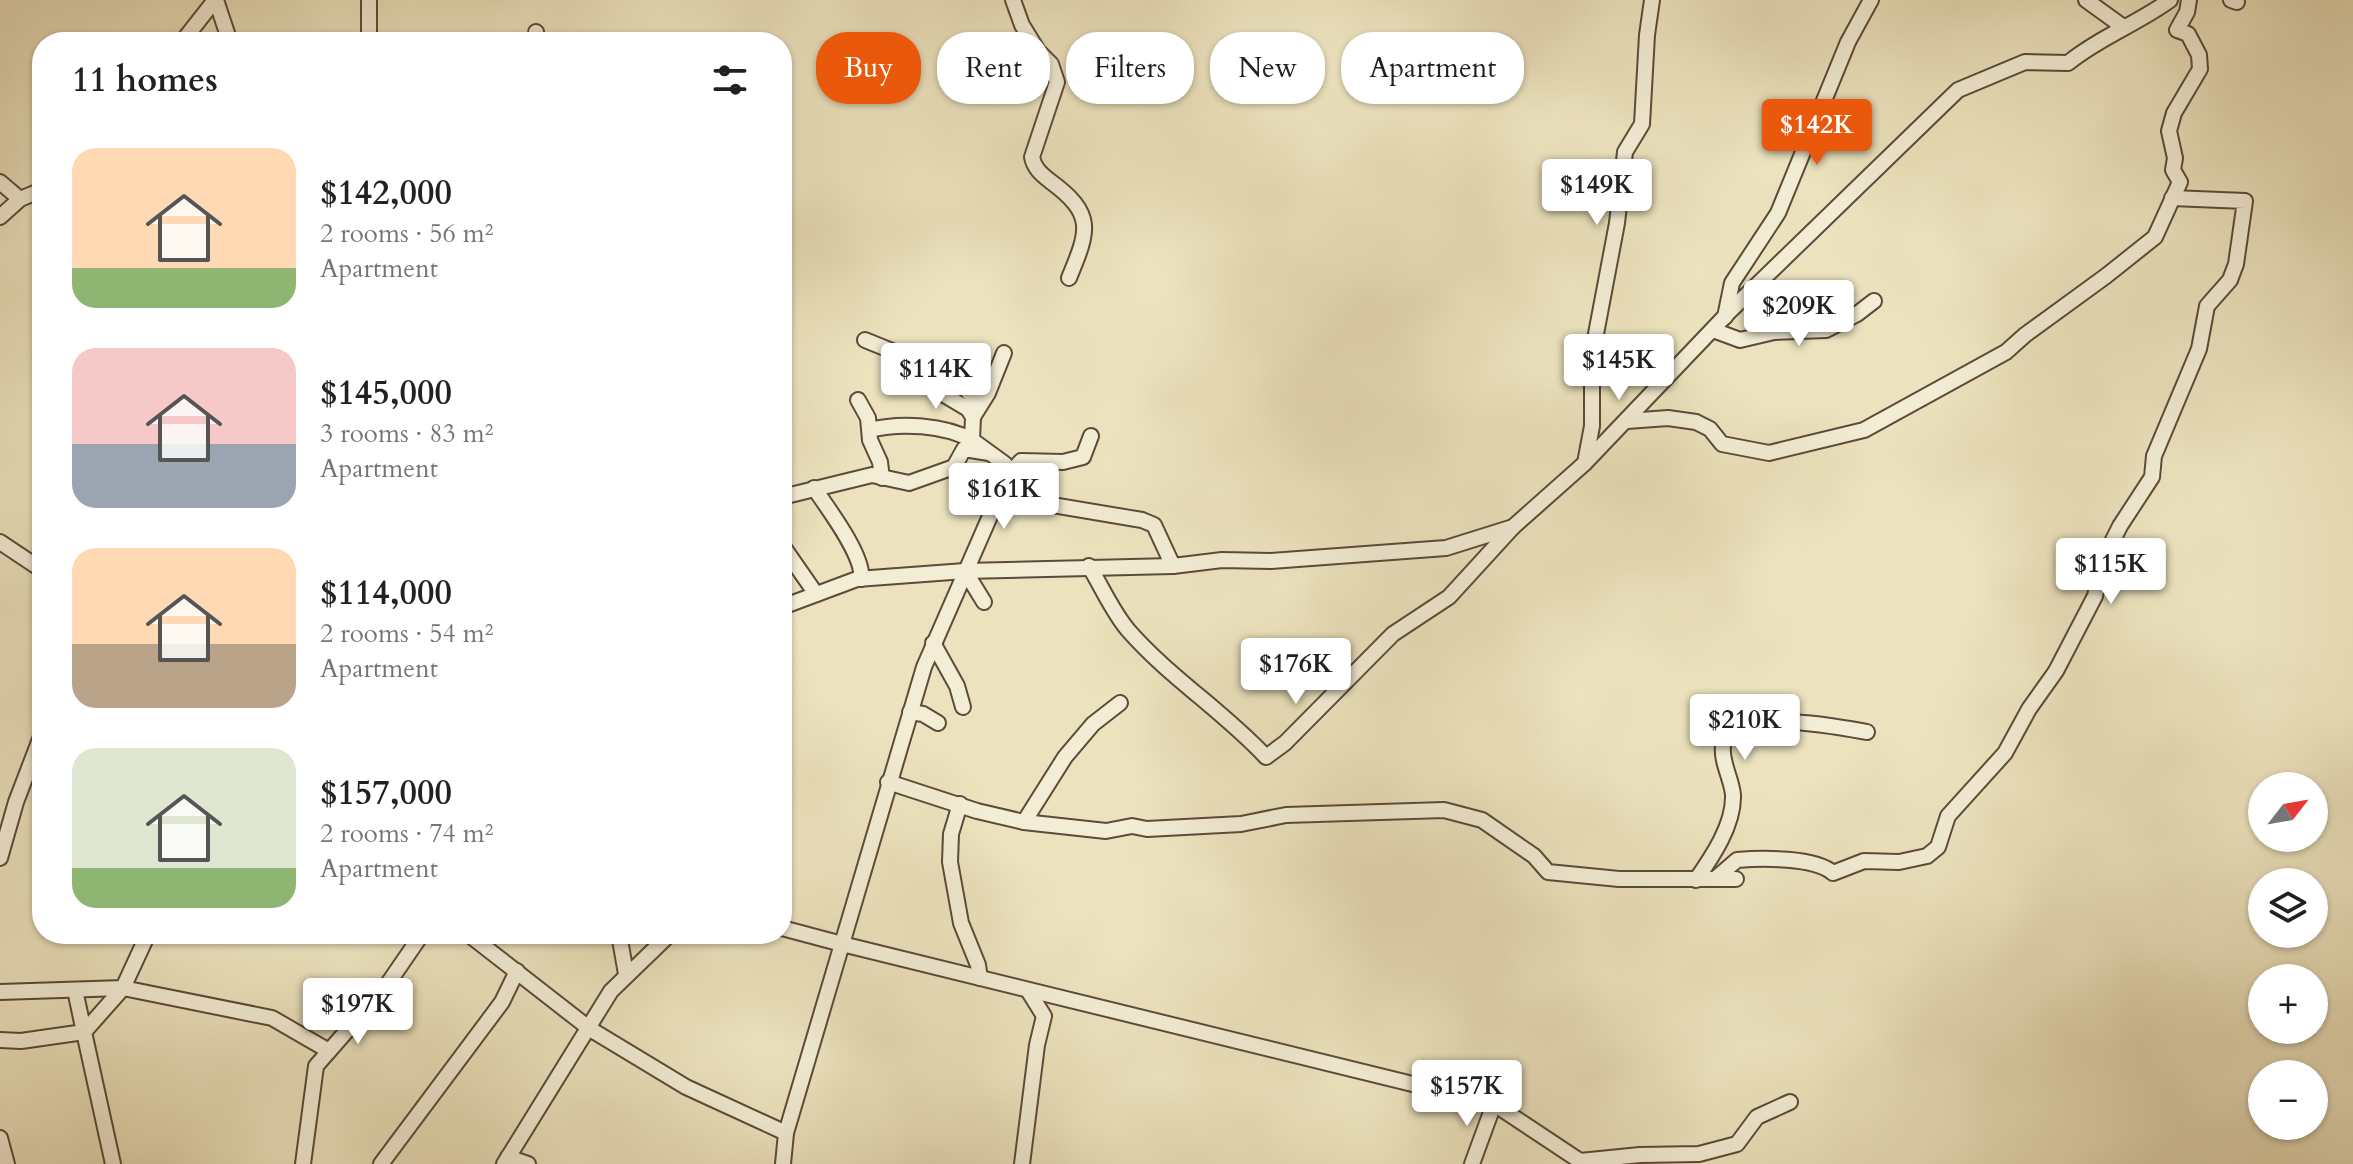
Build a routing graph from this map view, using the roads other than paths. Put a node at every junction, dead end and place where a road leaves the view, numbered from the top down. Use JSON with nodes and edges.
{"nodes":[{"id":1,"x":216,"y":0,"type":"edge"},
{"id":2,"x":369,"y":0,"type":"edge"},
{"id":3,"x":1013,"y":0,"type":"edge"},
{"id":4,"x":1652,"y":0,"type":"edge"},
{"id":5,"x":1871,"y":0,"type":"edge"},
{"id":6,"x":2086,"y":0,"type":"edge"},
{"id":7,"x":2170,"y":0,"type":"edge"},
{"id":8,"x":2189,"y":0,"type":"edge"},
{"id":9,"x":2122,"y":26,"type":"junction"},
{"id":10,"x":190,"y":32,"type":"edge"},
{"id":11,"x":227,"y":32,"type":"edge"},
{"id":12,"x":368,"y":32,"type":"edge"},
{"id":13,"x":0,"y":182,"type":"edge"},
{"id":14,"x":32,"y":194,"type":"edge"},
{"id":15,"x":2172,"y":198,"type":"junction"},
{"id":16,"x":20,"y":199,"type":"junction"},
{"id":17,"x":0,"y":217,"type":"edge"},
{"id":18,"x":1069,"y":278,"type":"dead end"},
{"id":19,"x":1874,"y":301,"type":"dead end"},
{"id":20,"x":1725,"y":317,"type":"junction"},
{"id":21,"x":1713,"y":330,"type":"junction"},
{"id":22,"x":865,"y":340,"type":"dead end"},
{"id":23,"x":1004,"y":353,"type":"dead end"},
{"id":24,"x":957,"y":378,"type":"dead end"},
{"id":25,"x":858,"y":400,"type":"dead end"},
{"id":26,"x":973,"y":417,"type":"junction"},
{"id":27,"x":1627,"y":421,"type":"junction"},
{"id":28,"x":870,"y":430,"type":"junction"},
{"id":29,"x":1091,"y":436,"type":"dead end"},
{"id":30,"x":968,"y":444,"type":"junction"},
{"id":31,"x":872,"y":449,"type":"junction"},
{"id":32,"x":1585,"y":463,"type":"junction"},
{"id":33,"x":1008,"y":475,"type":"junction"},
{"id":34,"x":882,"y":478,"type":"junction"},
{"id":35,"x":848,"y":481,"type":"junction"},
{"id":36,"x":814,"y":488,"type":"junction"},
{"id":37,"x":792,"y":494,"type":"edge"},
{"id":38,"x":999,"y":496,"type":"junction"},
{"id":39,"x":1513,"y":527,"type":"junction"},
{"id":40,"x":0,"y":542,"type":"edge"},
{"id":41,"x":792,"y":559,"type":"edge"},
{"id":42,"x":32,"y":563,"type":"edge"},
{"id":43,"x":1089,"y":566,"type":"junction"},
{"id":44,"x":1173,"y":566,"type":"junction"},
{"id":45,"x":965,"y":571,"type":"junction"},
{"id":46,"x":861,"y":579,"type":"junction"},
{"id":47,"x":816,"y":594,"type":"junction"},
{"id":48,"x":984,"y":602,"type":"dead end"},
{"id":49,"x":792,"y":603,"type":"edge"},
{"id":50,"x":933,"y":643,"type":"junction"},
{"id":51,"x":1120,"y":703,"type":"dead end"},
{"id":52,"x":963,"y":707,"type":"dead end"},
{"id":53,"x":910,"y":712,"type":"junction"},
{"id":54,"x":938,"y":723,"type":"dead end"},
{"id":55,"x":1867,"y":732,"type":"dead end"},
{"id":56,"x":32,"y":760,"type":"edge"},
{"id":57,"x":888,"y":782,"type":"junction"},
{"id":58,"x":960,"y":804,"type":"junction"},
{"id":59,"x":1024,"y":822,"type":"junction"},
{"id":60,"x":0,"y":858,"type":"edge"},
{"id":61,"x":1715,"y":879,"type":"junction"},
{"id":62,"x":1736,"y":879,"type":"dead end"},
{"id":63,"x":1696,"y":880,"type":"junction"},
{"id":64,"x":792,"y":931,"type":"edge"},
{"id":65,"x":143,"y":944,"type":"edge"},
{"id":66,"x":415,"y":944,"type":"edge"},
{"id":67,"x":485,"y":944,"type":"edge"},
{"id":68,"x":621,"y":944,"type":"edge"},
{"id":69,"x":659,"y":944,"type":"edge"},
{"id":70,"x":842,"y":944,"type":"junction"},
{"id":71,"x":517,"y":971,"type":"junction"},
{"id":72,"x":626,"y":974,"type":"junction"},
{"id":73,"x":980,"y":978,"type":"junction"},
{"id":74,"x":123,"y":988,"type":"junction"},
{"id":75,"x":75,"y":990,"type":"junction"},
{"id":76,"x":0,"y":992,"type":"edge"},
{"id":77,"x":1029,"y":992,"type":"junction"},
{"id":78,"x":590,"y":1029,"type":"junction"},
{"id":79,"x":84,"y":1032,"type":"junction"},
{"id":80,"x":0,"y":1040,"type":"edge"},
{"id":81,"x":329,"y":1051,"type":"junction"},
{"id":82,"x":1790,"y":1102,"type":"dead end"},
{"id":83,"x":1494,"y":1104,"type":"junction"},
{"id":84,"x":786,"y":1133,"type":"junction"},
{"id":85,"x":0,"y":1138,"type":"edge"},
{"id":86,"x":506,"y":1161,"type":"edge"},
{"id":87,"x":7,"y":1164,"type":"edge"},
{"id":88,"x":113,"y":1164,"type":"edge"},
{"id":89,"x":303,"y":1164,"type":"edge"},
{"id":90,"x":381,"y":1164,"type":"edge"},
{"id":91,"x":528,"y":1164,"type":"edge"},
{"id":92,"x":783,"y":1164,"type":"edge"},
{"id":93,"x":1022,"y":1164,"type":"edge"},
{"id":94,"x":1472,"y":1164,"type":"edge"}],
"edges":[{"from":1,"to":10,"type":"street"},
{"from":1,"to":11,"type":"street"},
{"from":2,"to":12,"type":"street"},
{"from":3,"to":18,"type":"street"},
{"from":4,"to":32,"type":"street"},
{"from":5,"to":20,"type":"street"},
{"from":6,"to":9,"type":"street"},
{"from":7,"to":9,"type":"street"},
{"from":8,"to":15,"type":"street"},
{"from":9,"to":20,"type":"street"},
{"from":13,"to":16,"type":"street"},
{"from":14,"to":16,"type":"street"},
{"from":15,"to":27,"type":"street"},
{"from":15,"to":61,"type":"street"},
{"from":16,"to":17,"type":"street"},
{"from":19,"to":21,"type":"street"},
{"from":20,"to":21,"type":"street"},
{"from":21,"to":27,"type":"street"},
{"from":22,"to":26,"type":"street"},
{"from":23,"to":26,"type":"street"},
{"from":24,"to":26,"type":"street"},
{"from":25,"to":28,"type":"street"},
{"from":26,"to":30,"type":"street"},
{"from":27,"to":32,"type":"street"},
{"from":28,"to":30,"type":"street"},
{"from":28,"to":31,"type":"street"},
{"from":29,"to":33,"type":"street"},
{"from":30,"to":33,"type":"street"},
{"from":30,"to":34,"type":"street"},
{"from":31,"to":34,"type":"street"},
{"from":31,"to":35,"type":"street"},
{"from":32,"to":39,"type":"street"},
{"from":33,"to":38,"type":"street"},
{"from":34,"to":35,"type":"street"},
{"from":35,"to":36,"type":"street"},
{"from":36,"to":37,"type":"street"},
{"from":36,"to":46,"type":"street"},
{"from":38,"to":44,"type":"street"},
{"from":38,"to":45,"type":"street"},
{"from":39,"to":43,"type":"street"},
{"from":39,"to":44,"type":"street"},
{"from":40,"to":42,"type":"street"},
{"from":41,"to":47,"type":"street"},
{"from":43,"to":44,"type":"street"},
{"from":43,"to":45,"type":"street"},
{"from":45,"to":46,"type":"street"},
{"from":45,"to":48,"type":"street"},
{"from":45,"to":50,"type":"street"},
{"from":46,"to":47,"type":"street"},
{"from":47,"to":49,"type":"street"},
{"from":50,"to":52,"type":"street"},
{"from":50,"to":53,"type":"street"},
{"from":51,"to":59,"type":"street"},
{"from":53,"to":54,"type":"street"},
{"from":53,"to":57,"type":"street"},
{"from":55,"to":63,"type":"street"},
{"from":56,"to":60,"type":"street"},
{"from":57,"to":58,"type":"street"},
{"from":57,"to":70,"type":"street"},
{"from":58,"to":59,"type":"street"},
{"from":58,"to":73,"type":"street"},
{"from":59,"to":63,"type":"street"},
{"from":61,"to":62,"type":"street"},
{"from":61,"to":63,"type":"street"},
{"from":64,"to":70,"type":"street"},
{"from":65,"to":74,"type":"street"},
{"from":66,"to":81,"type":"street"},
{"from":67,"to":71,"type":"street"},
{"from":68,"to":72,"type":"street"},
{"from":69,"to":72,"type":"street"},
{"from":70,"to":73,"type":"street"},
{"from":70,"to":84,"type":"street"},
{"from":71,"to":78,"type":"street"},
{"from":71,"to":90,"type":"street"},
{"from":72,"to":78,"type":"street"},
{"from":73,"to":77,"type":"street"},
{"from":74,"to":75,"type":"street"},
{"from":74,"to":79,"type":"street"},
{"from":74,"to":81,"type":"street"},
{"from":75,"to":76,"type":"street"},
{"from":75,"to":79,"type":"street"},
{"from":77,"to":83,"type":"street"},
{"from":77,"to":93,"type":"street"},
{"from":78,"to":84,"type":"street"},
{"from":78,"to":86,"type":"street"},
{"from":79,"to":80,"type":"street"},
{"from":79,"to":88,"type":"street"},
{"from":81,"to":89,"type":"street"},
{"from":82,"to":83,"type":"street"},
{"from":83,"to":94,"type":"street"},
{"from":84,"to":92,"type":"street"},
{"from":85,"to":87,"type":"street"},
{"from":86,"to":91,"type":"street"}]}
